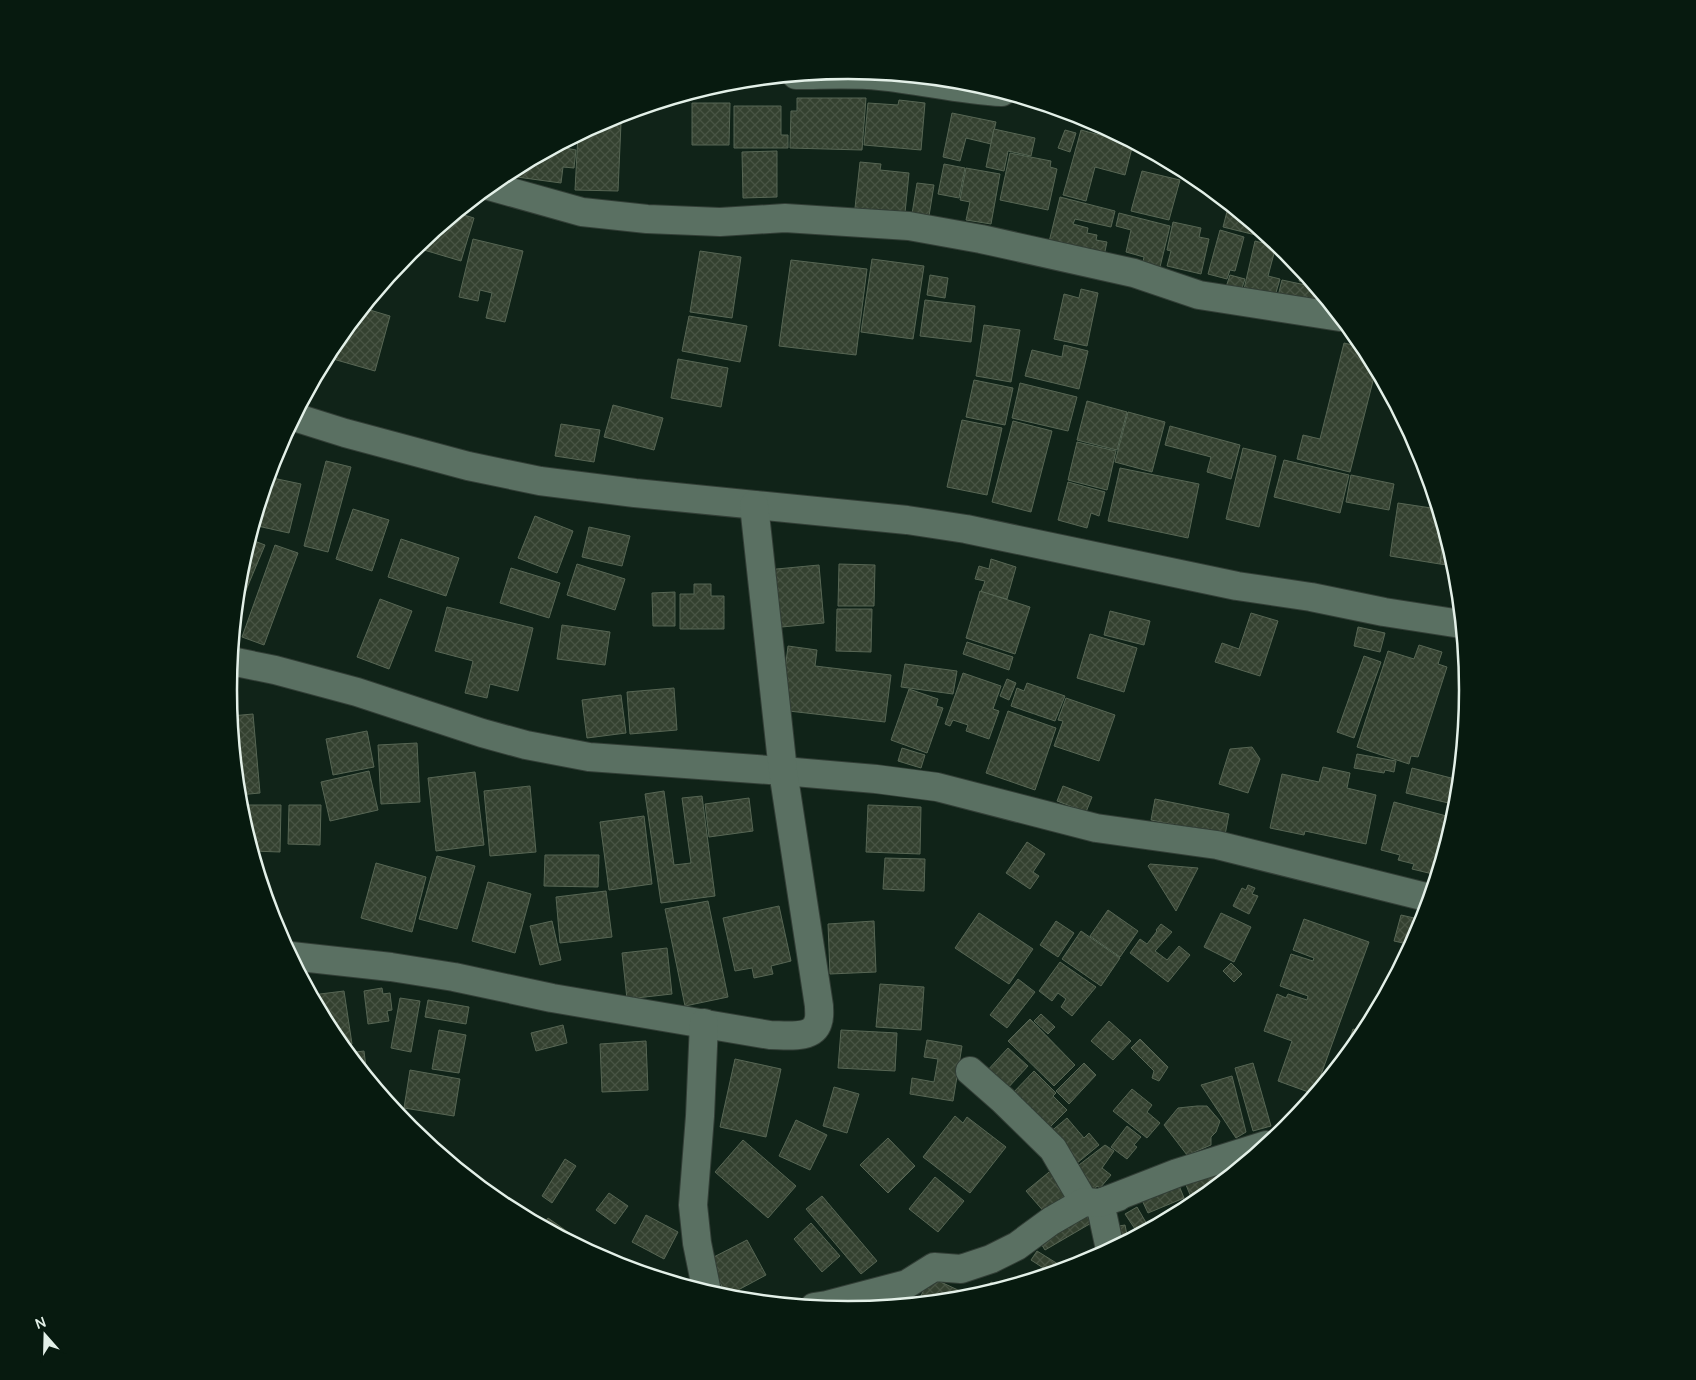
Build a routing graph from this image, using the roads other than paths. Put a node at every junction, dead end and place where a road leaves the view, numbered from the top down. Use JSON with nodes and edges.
{"nodes":[{"id":1,"x":499,"y":189,"type":"edge"},
{"id":2,"x":1331,"y":315,"type":"edge"},
{"id":3,"x":300,"y":419,"type":"edge"},
{"id":4,"x":754,"y":505,"type":"junction"},
{"id":5,"x":1455,"y":623,"type":"edge"},
{"id":6,"x":238,"y":662,"type":"edge"},
{"id":7,"x":783,"y":771,"type":"junction"},
{"id":8,"x":1423,"y":896,"type":"edge"},
{"id":9,"x":298,"y":957,"type":"edge"},
{"id":10,"x":704,"y":1023,"type":"junction"},
{"id":11,"x":970,"y":1072,"type":"dead end"},
{"id":12,"x":1251,"y":1150,"type":"edge"},
{"id":13,"x":1092,"y":1202,"type":"junction"},
{"id":14,"x":1108,"y":1243,"type":"edge"},
{"id":15,"x":705,"y":1284,"type":"edge"},
{"id":16,"x":872,"y":1300,"type":"edge"}],
"edges":[{"from":1,"to":2,"type":"street"},
{"from":3,"to":4,"type":"street"},
{"from":4,"to":5,"type":"street"},
{"from":4,"to":7,"type":"street"},
{"from":6,"to":7,"type":"street"},
{"from":7,"to":8,"type":"street"},
{"from":7,"to":10,"type":"street"},
{"from":9,"to":10,"type":"street"},
{"from":10,"to":15,"type":"street"},
{"from":11,"to":13,"type":"street"},
{"from":12,"to":13,"type":"street"},
{"from":13,"to":14,"type":"street"},
{"from":13,"to":16,"type":"street"}]}
